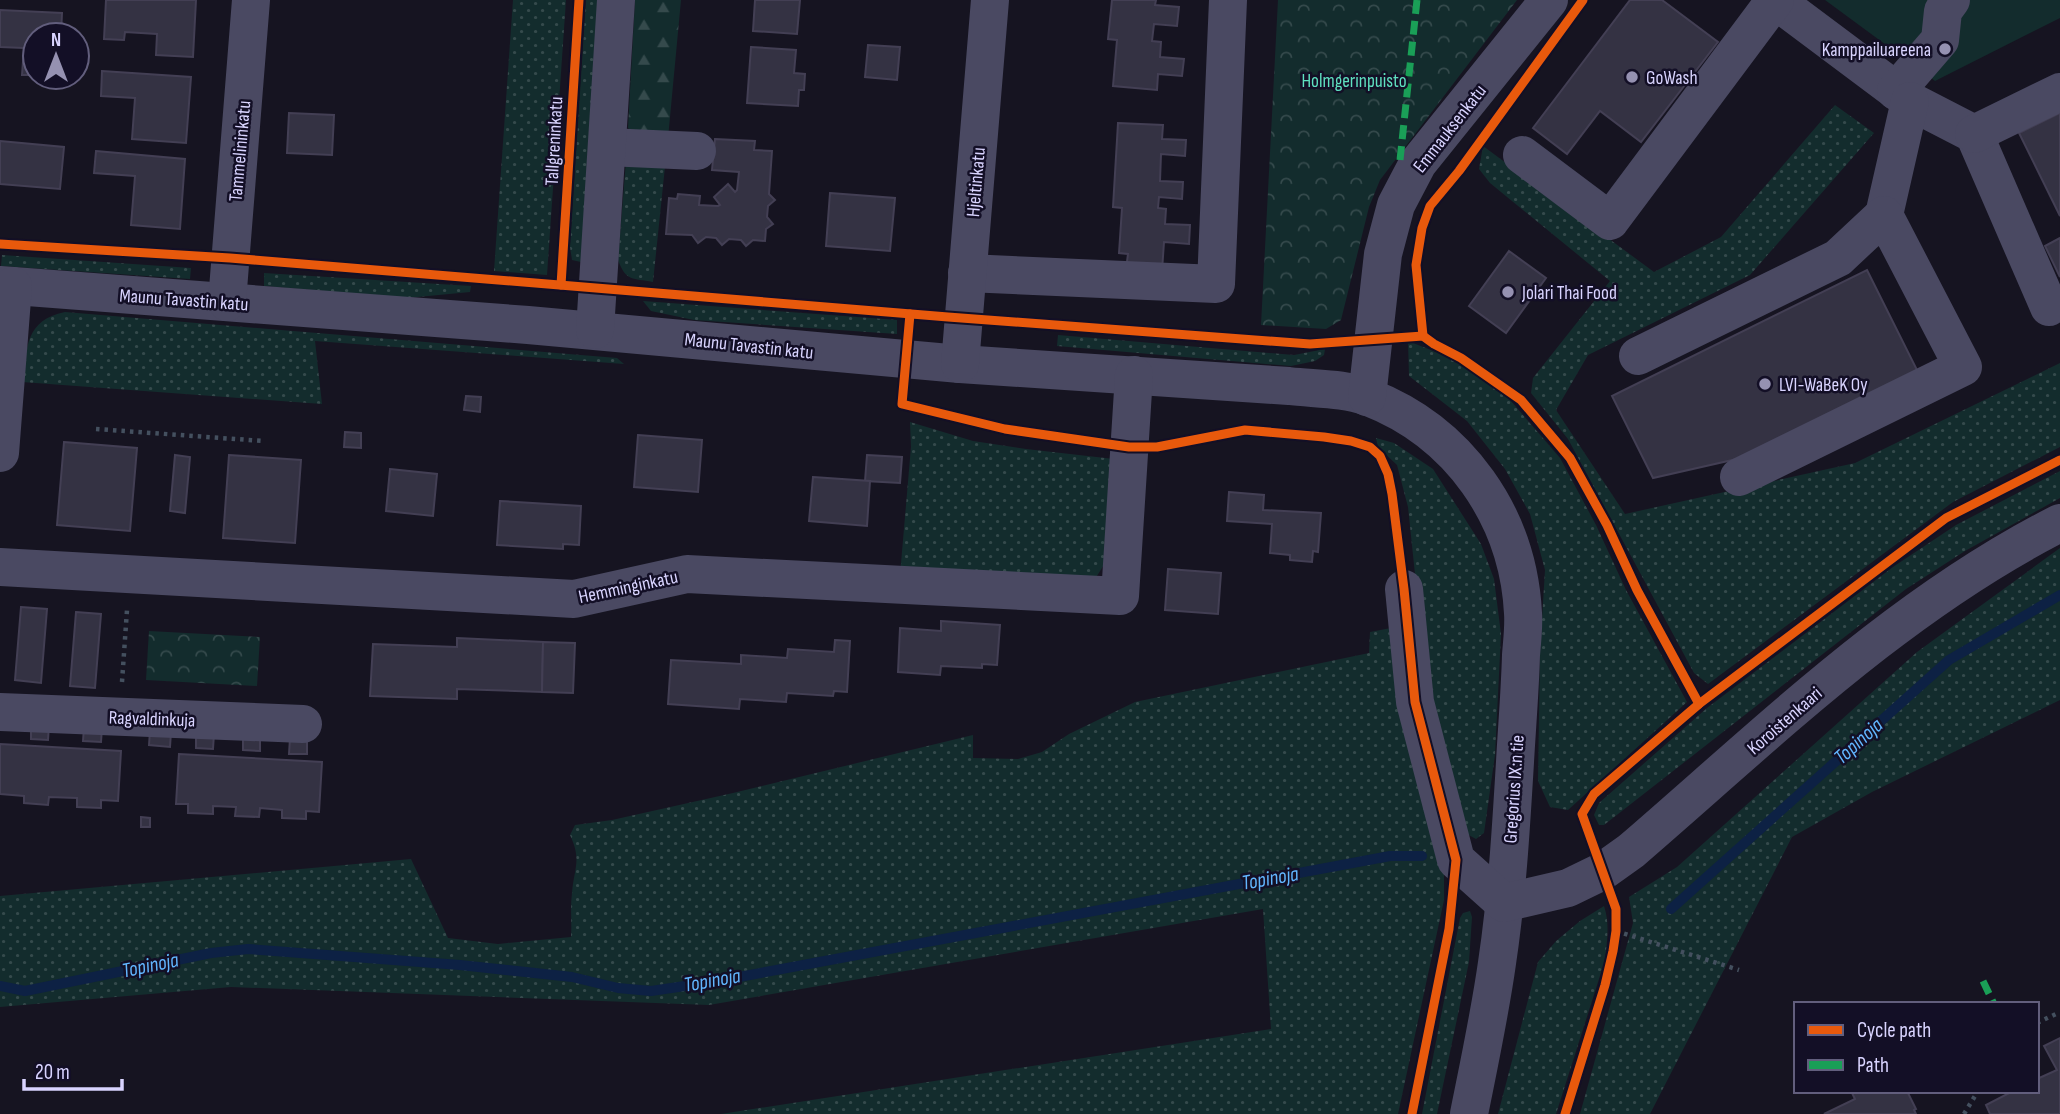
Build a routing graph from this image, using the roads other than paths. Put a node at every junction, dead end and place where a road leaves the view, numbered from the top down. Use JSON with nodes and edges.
{"nodes":[{"id":1,"x":251,"y":0,"type":"edge"},
{"id":2,"x":616,"y":0,"type":"edge"},
{"id":3,"x":990,"y":0,"type":"edge"},
{"id":4,"x":1228,"y":0,"type":"edge"},
{"id":5,"x":1549,"y":0,"type":"edge"},
{"id":6,"x":1775,"y":0,"type":"edge"},
{"id":7,"x":1951,"y":0,"type":"edge"},
{"id":8,"x":2060,"y":92,"type":"edge"},
{"id":9,"x":1903,"y":96,"type":"junction"},
{"id":10,"x":1974,"y":134,"type":"junction"},
{"id":11,"x":607,"y":147,"type":"junction"},
{"id":12,"x":697,"y":150,"type":"dead end"},
{"id":13,"x":1522,"y":155,"type":"dead end"},
{"id":14,"x":1884,"y":215,"type":"junction"},
{"id":15,"x":968,"y":272,"type":"junction"},
{"id":16,"x":6,"y":286,"type":"edge"},
{"id":17,"x":227,"y":302,"type":"junction"},
{"id":18,"x":2049,"y":307,"type":"dead end"},
{"id":19,"x":594,"y":330,"type":"junction"},
{"id":20,"x":1639,"y":356,"type":"dead end"},
{"id":21,"x":960,"y":364,"type":"junction"},
{"id":22,"x":1134,"y":375,"type":"junction"},
{"id":23,"x":1367,"y":397,"type":"junction"},
{"id":24,"x":0,"y":453,"type":"edge"},
{"id":25,"x":1472,"y":473,"type":"joint"},
{"id":26,"x":1739,"y":477,"type":"dead end"},
{"id":27,"x":2060,"y":523,"type":"edge"},
{"id":28,"x":0,"y":567,"type":"edge"},
{"id":29,"x":1404,"y":589,"type":"dead end"},
{"id":30,"x":0,"y":712,"type":"edge"},
{"id":31,"x":303,"y":724,"type":"dead end"},
{"id":32,"x":1504,"y":903,"type":"junction"},
{"id":33,"x":1469,"y":1114,"type":"edge"}],
"edges":[{"from":1,"to":17,"type":"street","name":"Tammelininkatu"},
{"from":2,"to":11,"type":"street"},
{"from":3,"to":15,"type":"street","name":"Hjeltinkatu"},
{"from":4,"to":15,"type":"street"},
{"from":5,"to":23,"type":"street","name":"Emmauksenkatu"},
{"from":6,"to":9,"type":"street"},
{"from":6,"to":13,"type":"street"},
{"from":7,"to":9,"type":"street"},
{"from":8,"to":10,"type":"street"},
{"from":9,"to":10,"type":"street"},
{"from":9,"to":14,"type":"street"},
{"from":10,"to":18,"type":"street"},
{"from":11,"to":12,"type":"street"},
{"from":11,"to":19,"type":"street"},
{"from":14,"to":20,"type":"street"},
{"from":14,"to":26,"type":"street"},
{"from":15,"to":21,"type":"street","name":"Hjeltinkatu"},
{"from":16,"to":17,"type":"street","name":"Maunu Tavastin katu"},
{"from":16,"to":24,"type":"street"},
{"from":17,"to":19,"type":"street","name":"Maunu Tavastin katu"},
{"from":19,"to":21,"type":"street","name":"Maunu Tavastin katu"},
{"from":21,"to":22,"type":"street","name":"Maunu Tavastin katu"},
{"from":22,"to":23,"type":"street","name":"Maunu Tavastin katu"},
{"from":22,"to":28,"type":"street","name":"Hemminginkatu"},
{"from":23,"to":25,"type":"street","name":"Maunu Tavastin katu"},
{"from":25,"to":32,"type":"street","name":"Gregorius IX:n tie"},
{"from":27,"to":32,"type":"street","name":"Koroistenkaari"},
{"from":29,"to":32,"type":"street"},
{"from":30,"to":31,"type":"street","name":"Ragvaldinkuja"},
{"from":32,"to":33,"type":"street","name":"Gregorius IX:n tie"}]}
